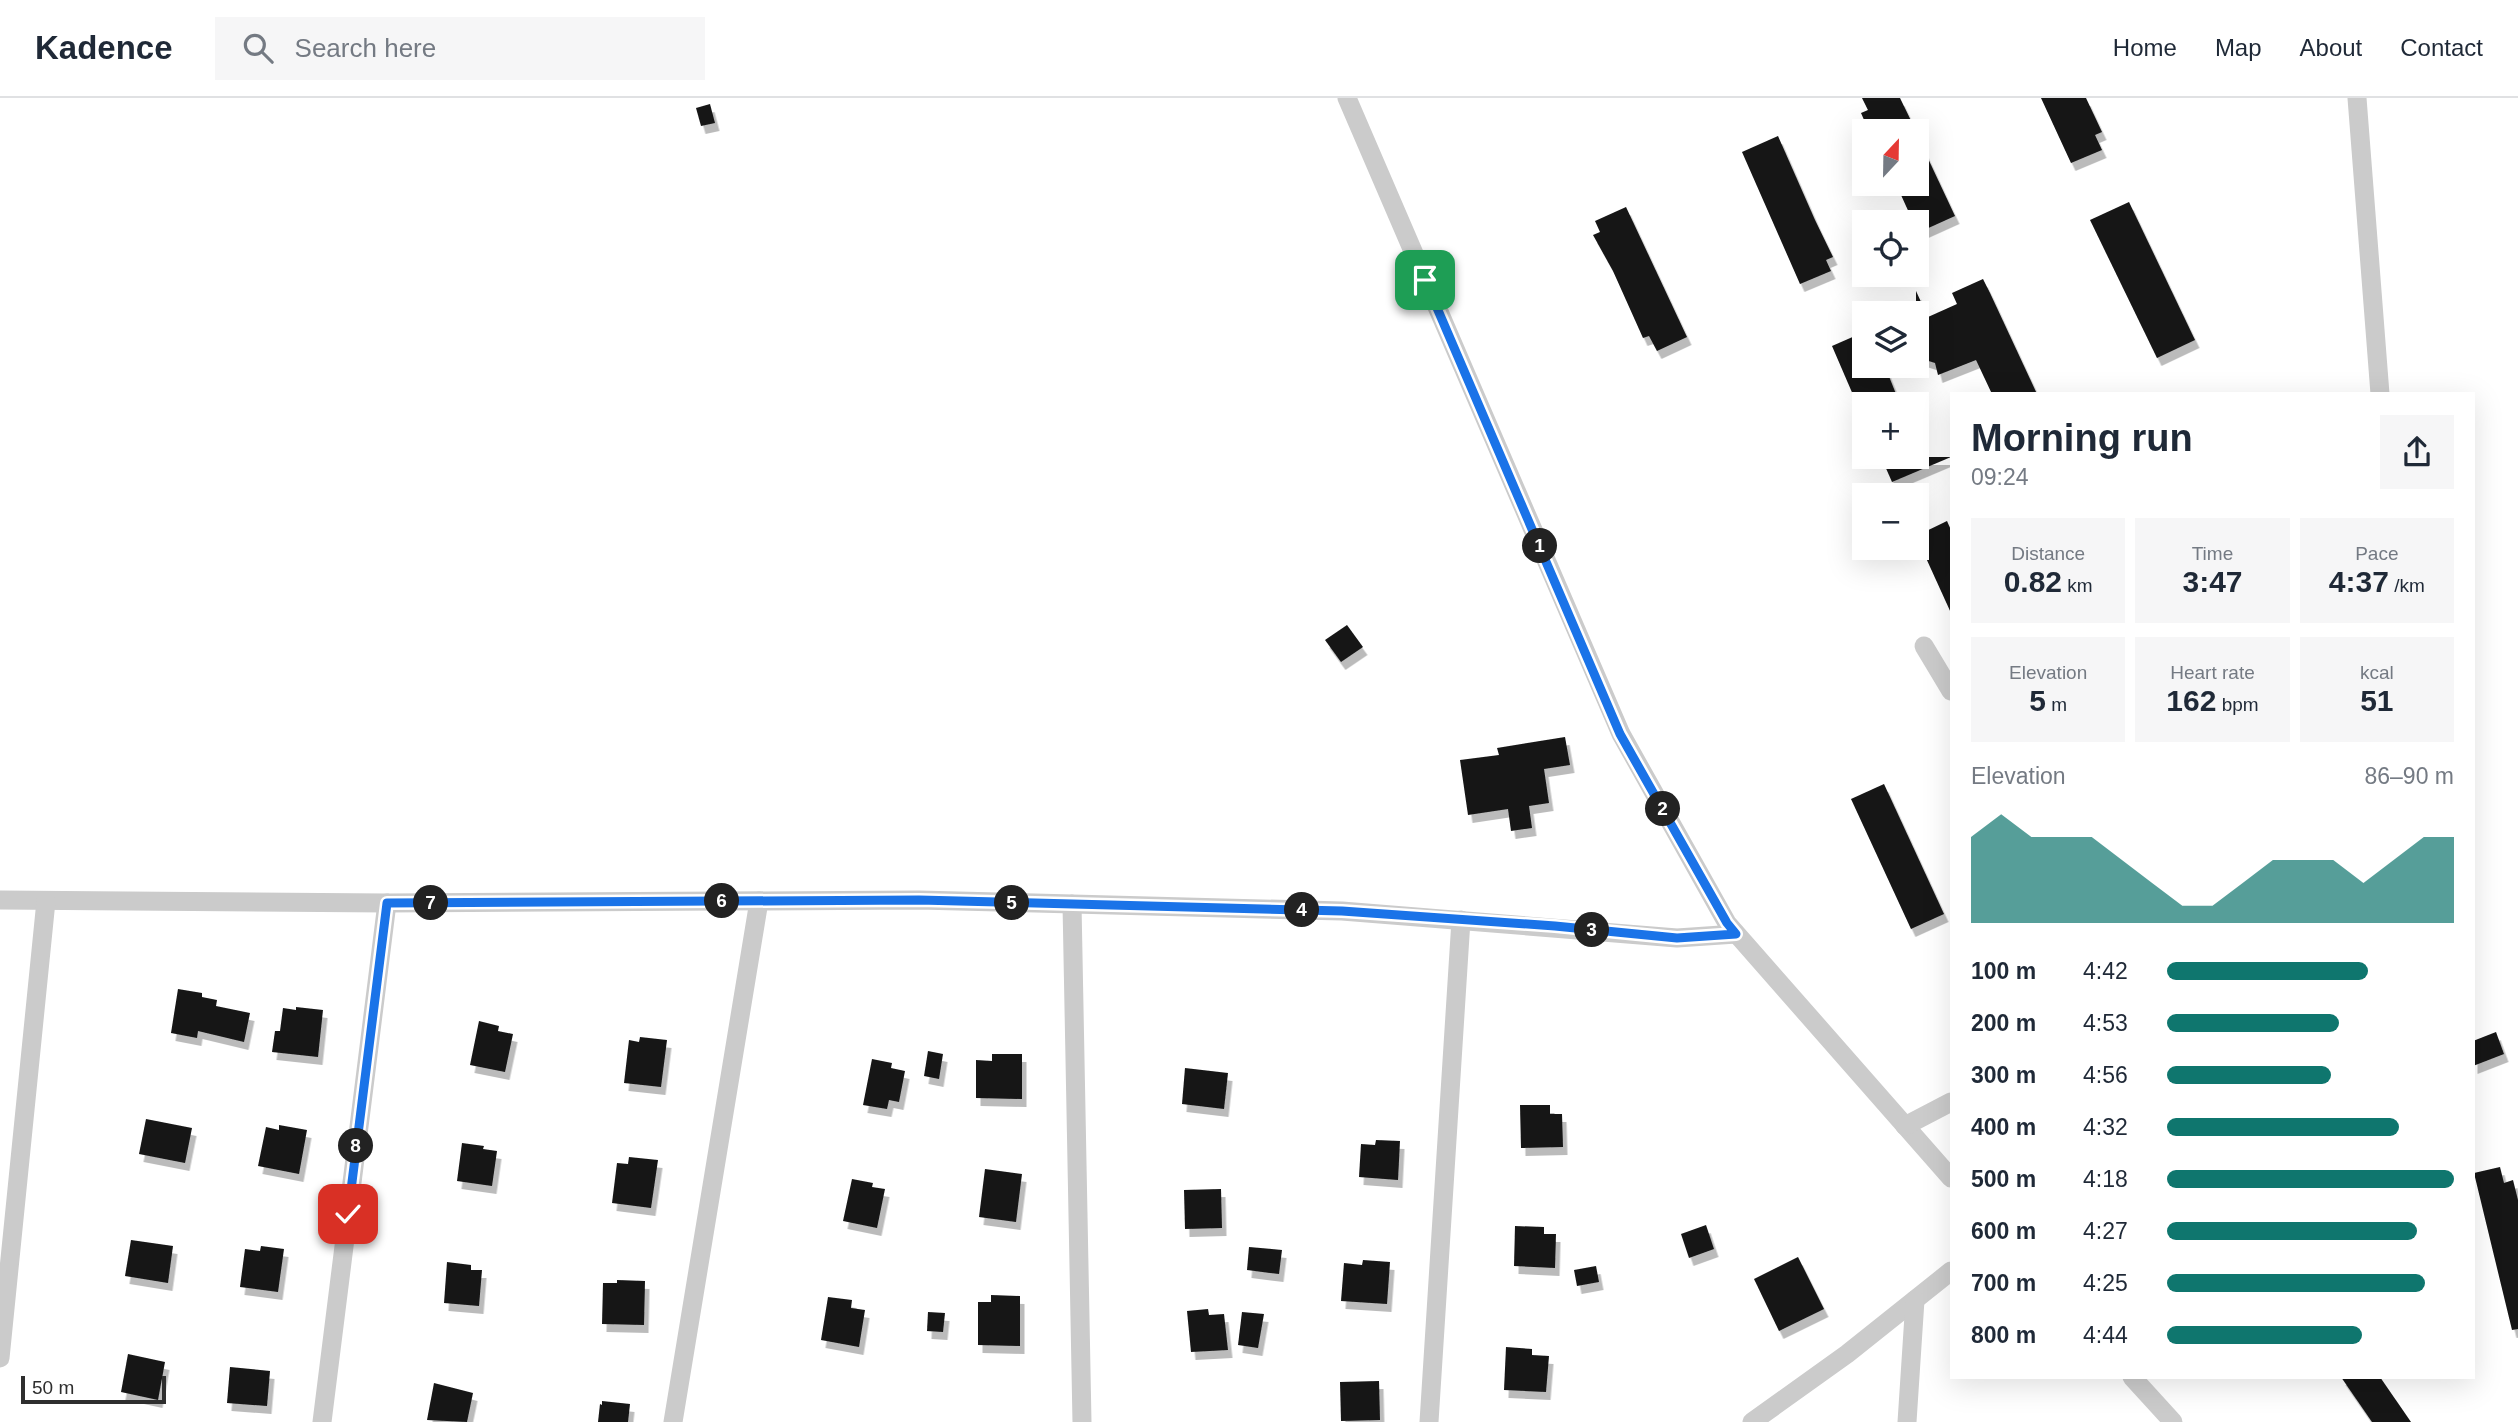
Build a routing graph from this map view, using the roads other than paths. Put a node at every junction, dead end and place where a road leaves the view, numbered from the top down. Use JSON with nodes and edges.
{"nodes":[{"id":1,"x":1347,"y":98,"type":"edge"},
{"id":2,"x":2357,"y":98,"type":"edge"},
{"id":3,"x":2381,"y":392,"type":"edge"},
{"id":4,"x":1924,"y":646,"type":"dead end"},
{"id":5,"x":1950,"y":689,"type":"edge"},
{"id":6,"x":0,"y":900,"type":"edge"},
{"id":7,"x":46,"y":901,"type":"junction"},
{"id":8,"x":759,"y":901,"type":"junction"},
{"id":9,"x":387,"y":903,"type":"junction"},
{"id":10,"x":1072,"y":904,"type":"junction"},
{"id":11,"x":1461,"y":920,"type":"junction"},
{"id":12,"x":1736,"y":934,"type":"junction"},
{"id":13,"x":1950,"y":1103,"type":"edge"},
{"id":14,"x":1905,"y":1126,"type":"junction"},
{"id":15,"x":1950,"y":1177,"type":"edge"},
{"id":16,"x":1950,"y":1272,"type":"edge"},
{"id":17,"x":1915,"y":1300,"type":"junction"},
{"id":18,"x":0,"y":1358,"type":"edge"},
{"id":19,"x":2134,"y":1379,"type":"edge"},
{"id":20,"x":322,"y":1422,"type":"edge"},
{"id":21,"x":673,"y":1422,"type":"edge"},
{"id":22,"x":1082,"y":1422,"type":"edge"},
{"id":23,"x":1429,"y":1422,"type":"edge"},
{"id":24,"x":1752,"y":1422,"type":"edge"},
{"id":25,"x":1907,"y":1422,"type":"edge"},
{"id":26,"x":2174,"y":1422,"type":"edge"}],
"edges":[{"from":1,"to":12,"type":"street"},
{"from":2,"to":3,"type":"street"},
{"from":4,"to":5,"type":"street"},
{"from":6,"to":7,"type":"street"},
{"from":7,"to":9,"type":"street"},
{"from":7,"to":18,"type":"street"},
{"from":8,"to":9,"type":"street"},
{"from":8,"to":10,"type":"street"},
{"from":8,"to":21,"type":"street"},
{"from":9,"to":20,"type":"street"},
{"from":10,"to":11,"type":"street"},
{"from":10,"to":22,"type":"street"},
{"from":11,"to":12,"type":"street"},
{"from":11,"to":23,"type":"street"},
{"from":12,"to":14,"type":"street"},
{"from":13,"to":14,"type":"street"},
{"from":14,"to":15,"type":"street"},
{"from":16,"to":17,"type":"street"},
{"from":17,"to":24,"type":"street"},
{"from":17,"to":25,"type":"street"},
{"from":19,"to":26,"type":"street"}]}
